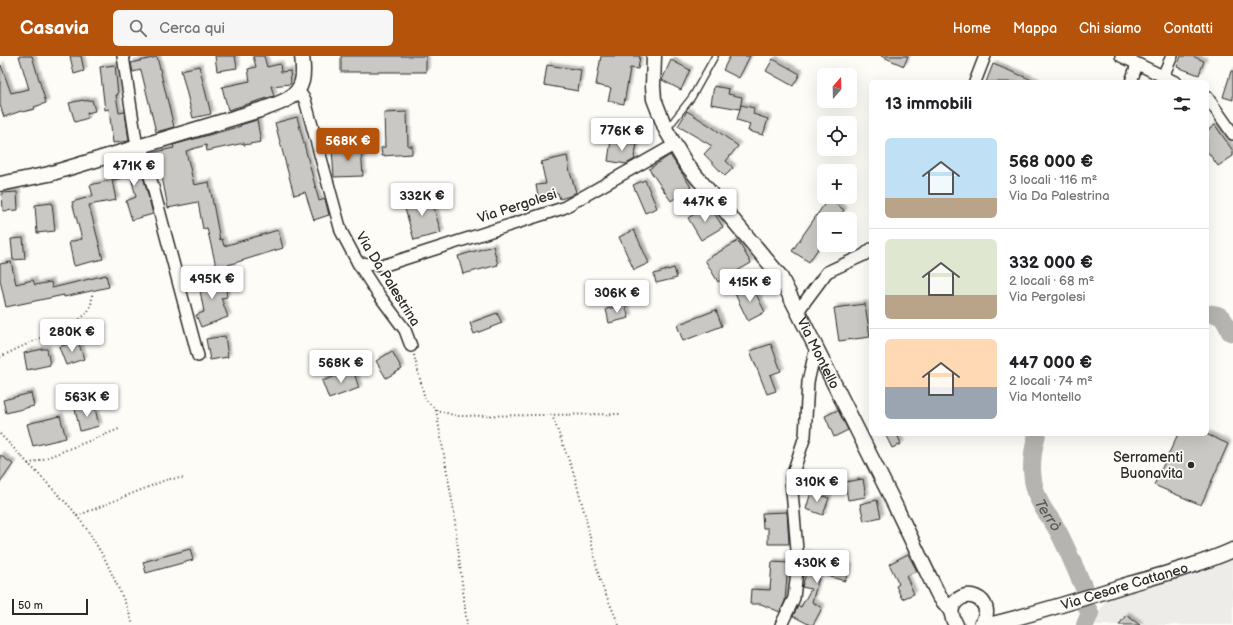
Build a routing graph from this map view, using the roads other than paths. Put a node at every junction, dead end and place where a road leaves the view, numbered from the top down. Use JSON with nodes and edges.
{"nodes":[{"id":1,"x":123,"y":56,"type":"edge"},
{"id":2,"x":302,"y":56,"type":"edge"},
{"id":3,"x":654,"y":56,"type":"edge"},
{"id":4,"x":715,"y":56,"type":"edge"},
{"id":5,"x":985,"y":56,"type":"edge"},
{"id":6,"x":1121,"y":56,"type":"edge"},
{"id":7,"x":1172,"y":56,"type":"edge"},
{"id":8,"x":1137,"y":64,"type":"junction"},
{"id":9,"x":1163,"y":76,"type":"junction"},
{"id":10,"x":977,"y":80,"type":"edge"},
{"id":11,"x":1132,"y":80,"type":"edge"},
{"id":12,"x":1171,"y":80,"type":"edge"},
{"id":13,"x":298,"y":90,"type":"junction"},
{"id":14,"x":1209,"y":100,"type":"edge"},
{"id":15,"x":666,"y":130,"type":"junction"},
{"id":16,"x":1233,"y":134,"type":"edge"},
{"id":17,"x":674,"y":145,"type":"junction"},
{"id":18,"x":139,"y":147,"type":"junction"},
{"id":19,"x":0,"y":184,"type":"edge"},
{"id":20,"x":869,"y":251,"type":"edge"},
{"id":21,"x":358,"y":263,"type":"junction"},
{"id":22,"x":798,"y":311,"type":"junction"},
{"id":23,"x":411,"y":346,"type":"road end"},
{"id":24,"x":816,"y":347,"type":"junction"},
{"id":25,"x":198,"y":356,"type":"dead end"},
{"id":26,"x":1233,"y":550,"type":"edge"},
{"id":27,"x":928,"y":574,"type":"junction"},
{"id":28,"x":959,"y":598,"type":"junction"},
{"id":29,"x":986,"y":608,"type":"junction"},
{"id":30,"x":951,"y":611,"type":"junction"},
{"id":31,"x":1016,"y":618,"type":"junction"},
{"id":32,"x":781,"y":625,"type":"edge"},
{"id":33,"x":956,"y":625,"type":"edge"},
{"id":34,"x":981,"y":625,"type":"edge"},
{"id":35,"x":988,"y":625,"type":"edge"}],
"edges":[{"from":1,"to":18,"type":"street"},
{"from":2,"to":13,"type":"street"},
{"from":3,"to":15,"type":"street","name":"Via Montello"},
{"from":4,"to":15,"type":"lane"},
{"from":5,"to":10,"type":"street"},
{"from":6,"to":8,"type":"street"},
{"from":7,"to":9,"type":"street"},
{"from":8,"to":9,"type":"street"},
{"from":8,"to":11,"type":"street"},
{"from":9,"to":12,"type":"street"},
{"from":13,"to":18,"type":"street"},
{"from":13,"to":21,"type":"street","name":"Via Da Palestrina"},
{"from":14,"to":16,"type":"street"},
{"from":15,"to":17,"type":"street","name":"Via Montello"},
{"from":17,"to":21,"type":"street","name":"Via Pergolesi"},
{"from":17,"to":22,"type":"street","name":"Via Montello"},
{"from":18,"to":19,"type":"street"},
{"from":18,"to":25,"type":"street"},
{"from":20,"to":22,"type":"street"},
{"from":21,"to":23,"type":"street","name":"Via Da Palestrina"},
{"from":22,"to":24,"type":"street","name":"Via Montello"},
{"from":24,"to":27,"type":"street","name":"Via Montello"},
{"from":24,"to":32,"type":"street"},
{"from":26,"to":31,"type":"street","name":"Via Cesare Cattaneo"},
{"from":27,"to":28,"type":"street","name":"Via Montello"},
{"from":27,"to":30,"type":"street","name":"Via Montello"},
{"from":28,"to":29,"type":"street"},
{"from":28,"to":30,"type":"street"},
{"from":29,"to":31,"type":"street"},
{"from":29,"to":34,"type":"street"},
{"from":30,"to":33,"type":"street","name":"Via Montello"},
{"from":31,"to":35,"type":"street","name":"Via Cesare Cattaneo"}]}
